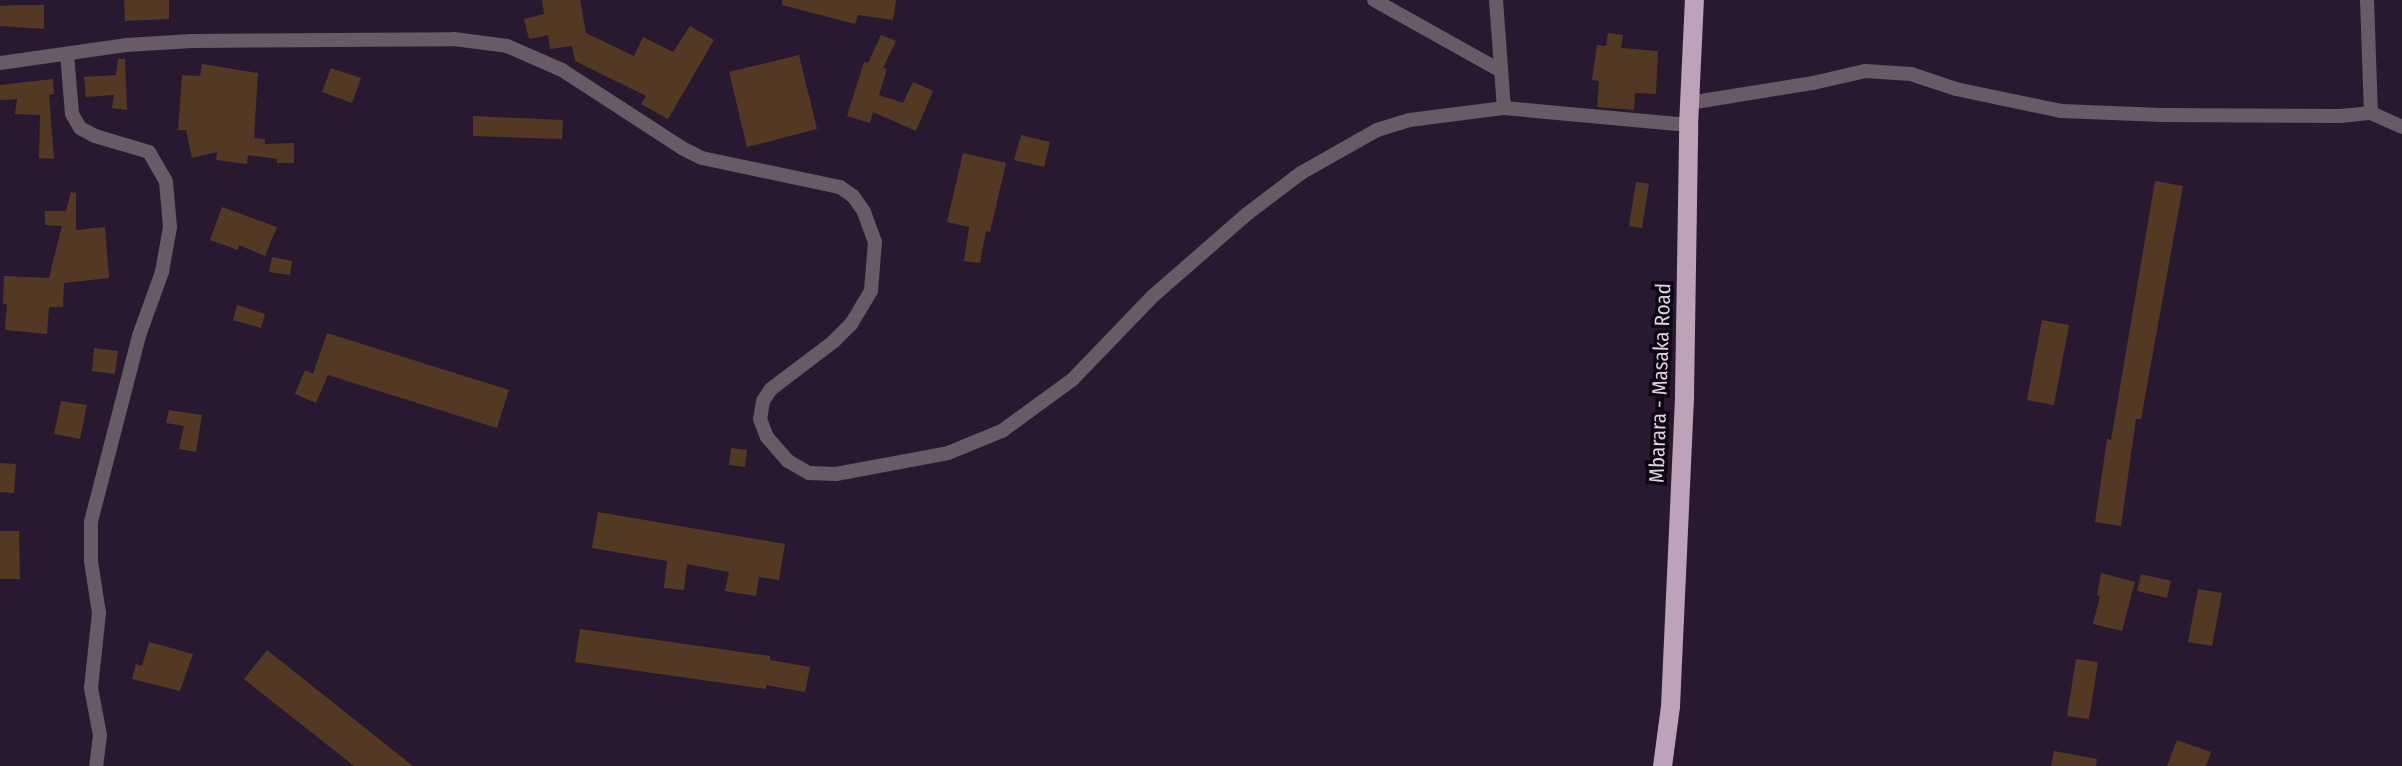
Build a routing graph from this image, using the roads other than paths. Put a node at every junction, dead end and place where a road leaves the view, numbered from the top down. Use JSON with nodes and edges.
{"nodes":[{"id":1,"x":1374,"y":0,"type":"edge"},
{"id":2,"x":1496,"y":0,"type":"edge"},
{"id":3,"x":1694,"y":0,"type":"edge"},
{"id":4,"x":2367,"y":0,"type":"edge"},
{"id":5,"x":67,"y":54,"type":"junction"},
{"id":6,"x":0,"y":63,"type":"edge"},
{"id":7,"x":1501,"y":71,"type":"junction"},
{"id":8,"x":1689,"y":103,"type":"junction"},
{"id":9,"x":1504,"y":108,"type":"junction"},
{"id":10,"x":2371,"y":113,"type":"junction"},
{"id":11,"x":1688,"y":125,"type":"junction"},
{"id":12,"x":2402,"y":127,"type":"edge"},
{"id":13,"x":96,"y":766,"type":"edge"},
{"id":14,"x":1662,"y":766,"type":"edge"}],
"edges":[{"from":1,"to":7,"type":"street"},
{"from":2,"to":7,"type":"street"},
{"from":3,"to":8,"type":"highway","name":"Mbarara - Masaka Road"},
{"from":4,"to":10,"type":"street"},
{"from":5,"to":6,"type":"street"},
{"from":5,"to":9,"type":"street"},
{"from":5,"to":13,"type":"street"},
{"from":7,"to":9,"type":"street"},
{"from":8,"to":10,"type":"street"},
{"from":8,"to":11,"type":"highway","name":"Mbarara - Masaka Road"},
{"from":9,"to":11,"type":"street"},
{"from":10,"to":12,"type":"street"},
{"from":11,"to":14,"type":"highway","name":"Mbarara - Masaka Road"}]}
